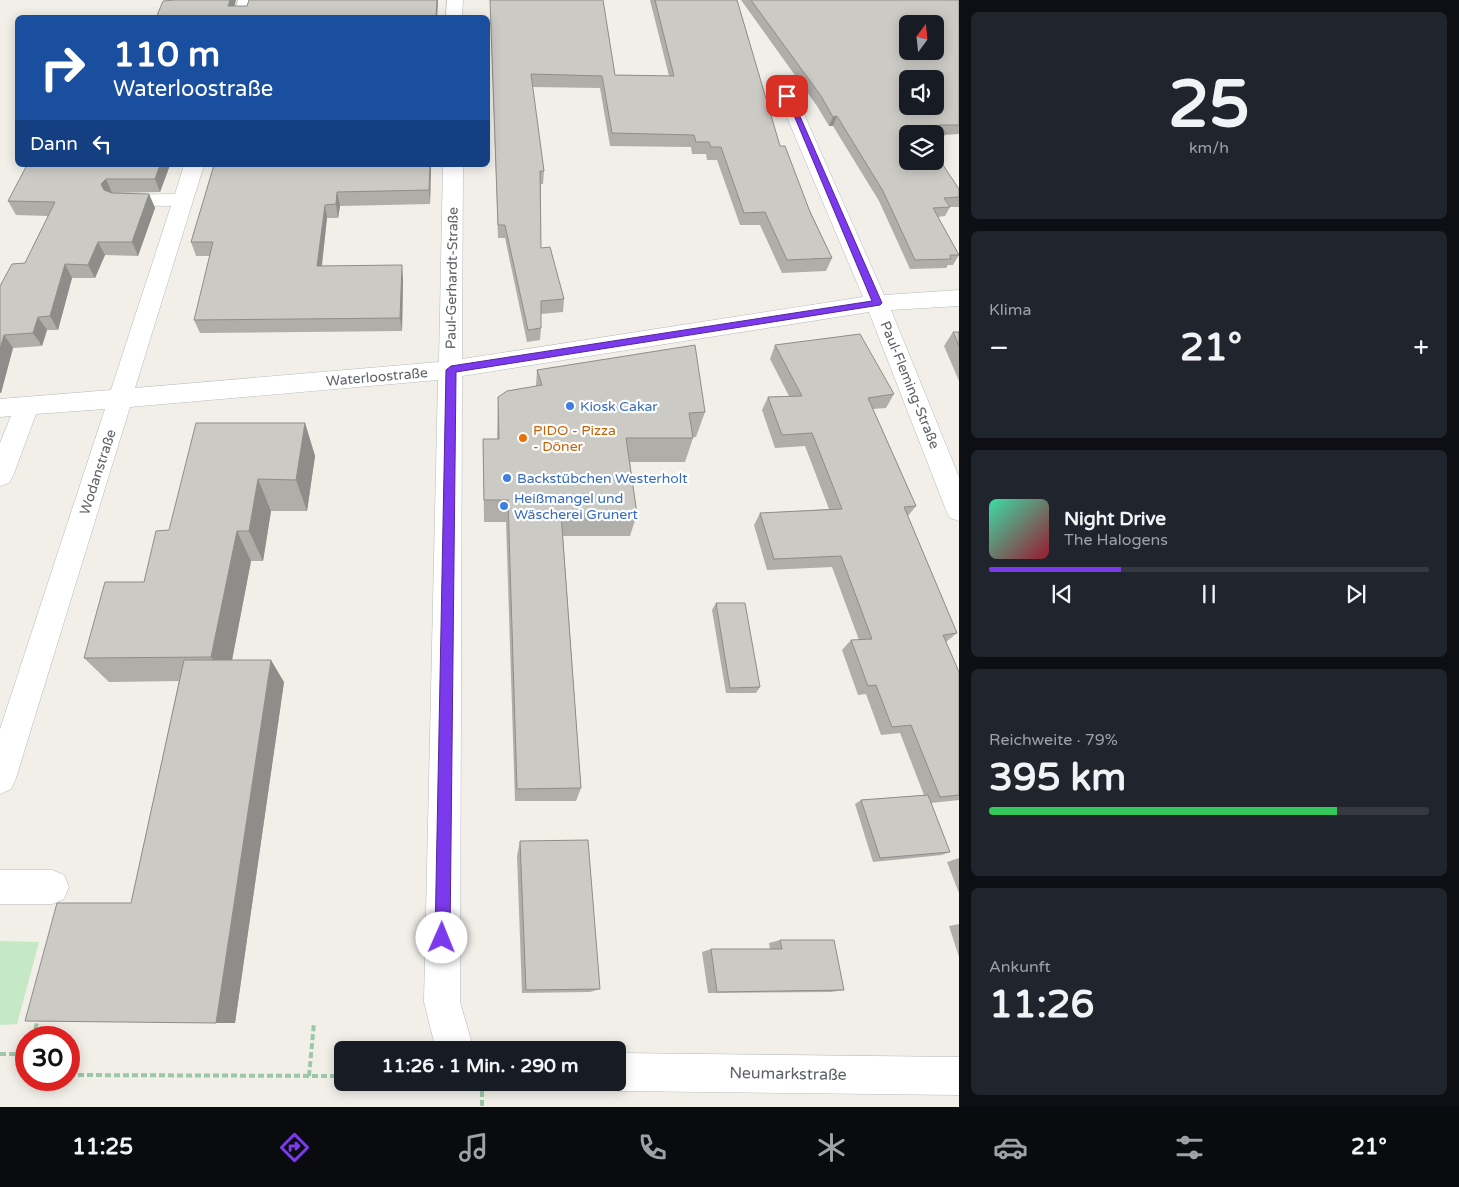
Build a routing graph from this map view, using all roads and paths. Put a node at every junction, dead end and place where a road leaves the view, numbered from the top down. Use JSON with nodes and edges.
{"nodes":[{"id":1,"x":246,"y":0,"type":"edge"},
{"id":2,"x":454,"y":0,"type":"edge"},
{"id":3,"x":241,"y":15,"type":"edge"},
{"id":4,"x":454,"y":15,"type":"edge"},
{"id":5,"x":787,"y":96,"type":"dead end"},
{"id":6,"x":193,"y":167,"type":"edge"},
{"id":7,"x":453,"y":167,"type":"edge"},
{"id":8,"x":119,"y":199,"type":"edge"},
{"id":9,"x":183,"y":200,"type":"junction"},
{"id":10,"x":959,"y":298,"type":"edge"},
{"id":11,"x":877,"y":303,"type":"junction"},
{"id":12,"x":451,"y":370,"type":"junction"},
{"id":13,"x":121,"y":398,"type":"junction"},
{"id":14,"x":27,"y":406,"type":"junction"},
{"id":15,"x":0,"y":408,"type":"edge"},
{"id":16,"x":0,"y":476,"type":"edge"},
{"id":17,"x":959,"y":510,"type":"edge"},
{"id":18,"x":0,"y":778,"type":"edge"},
{"id":19,"x":0,"y":887,"type":"edge"},
{"id":20,"x":52,"y":887,"type":"dead end"},
{"id":21,"x":40,"y":1009,"type":"edge"},
{"id":22,"x":314,"y":1023,"type":"dead end"},
{"id":23,"x":36,"y":1026,"type":"edge"},
{"id":24,"x":453,"y":1041,"type":"edge"},
{"id":25,"x":0,"y":1054,"type":"edge"},
{"id":26,"x":15,"y":1054,"type":"edge"},
{"id":27,"x":626,"y":1072,"type":"edge"},
{"id":28,"x":80,"y":1074,"type":"edge"},
{"id":29,"x":309,"y":1076,"type":"junction"},
{"id":30,"x":334,"y":1076,"type":"edge"},
{"id":31,"x":959,"y":1076,"type":"edge"},
{"id":32,"x":482,"y":1091,"type":"edge"},
{"id":33,"x":482,"y":1107,"type":"edge"}],
"edges":[{"from":1,"to":3,"type":"street"},
{"from":2,"to":4,"type":"street"},
{"from":5,"to":11,"type":"street","name":"Paul-Fleming-Straße"},
{"from":6,"to":9,"type":"street","name":"Wodanstraße"},
{"from":7,"to":12,"type":"street","name":"Paul-Gerhardt-Straße"},
{"from":8,"to":9,"type":"street"},
{"from":9,"to":13,"type":"street","name":"Wodanstraße"},
{"from":10,"to":11,"type":"street","name":"Waterloostraße"},
{"from":11,"to":12,"type":"street","name":"Waterloostraße"},
{"from":11,"to":17,"type":"street","name":"Paul-Fleming-Straße"},
{"from":12,"to":13,"type":"street","name":"Waterloostraße"},
{"from":12,"to":24,"type":"street","name":"Paul-Gerhardt-Straße"},
{"from":13,"to":14,"type":"street","name":"Waterloostraße"},
{"from":13,"to":18,"type":"street","name":"Wodanstraße"},
{"from":14,"to":15,"type":"street","name":"Waterloostraße"},
{"from":14,"to":16,"type":"street"},
{"from":19,"to":20,"type":"street"},
{"from":21,"to":23,"type":"path"},
{"from":22,"to":29,"type":"path"},
{"from":25,"to":26,"type":"path"},
{"from":27,"to":31,"type":"street","name":"Neumarkstraße"},
{"from":28,"to":29,"type":"path"},
{"from":29,"to":30,"type":"path"},
{"from":32,"to":33,"type":"path"}]}
